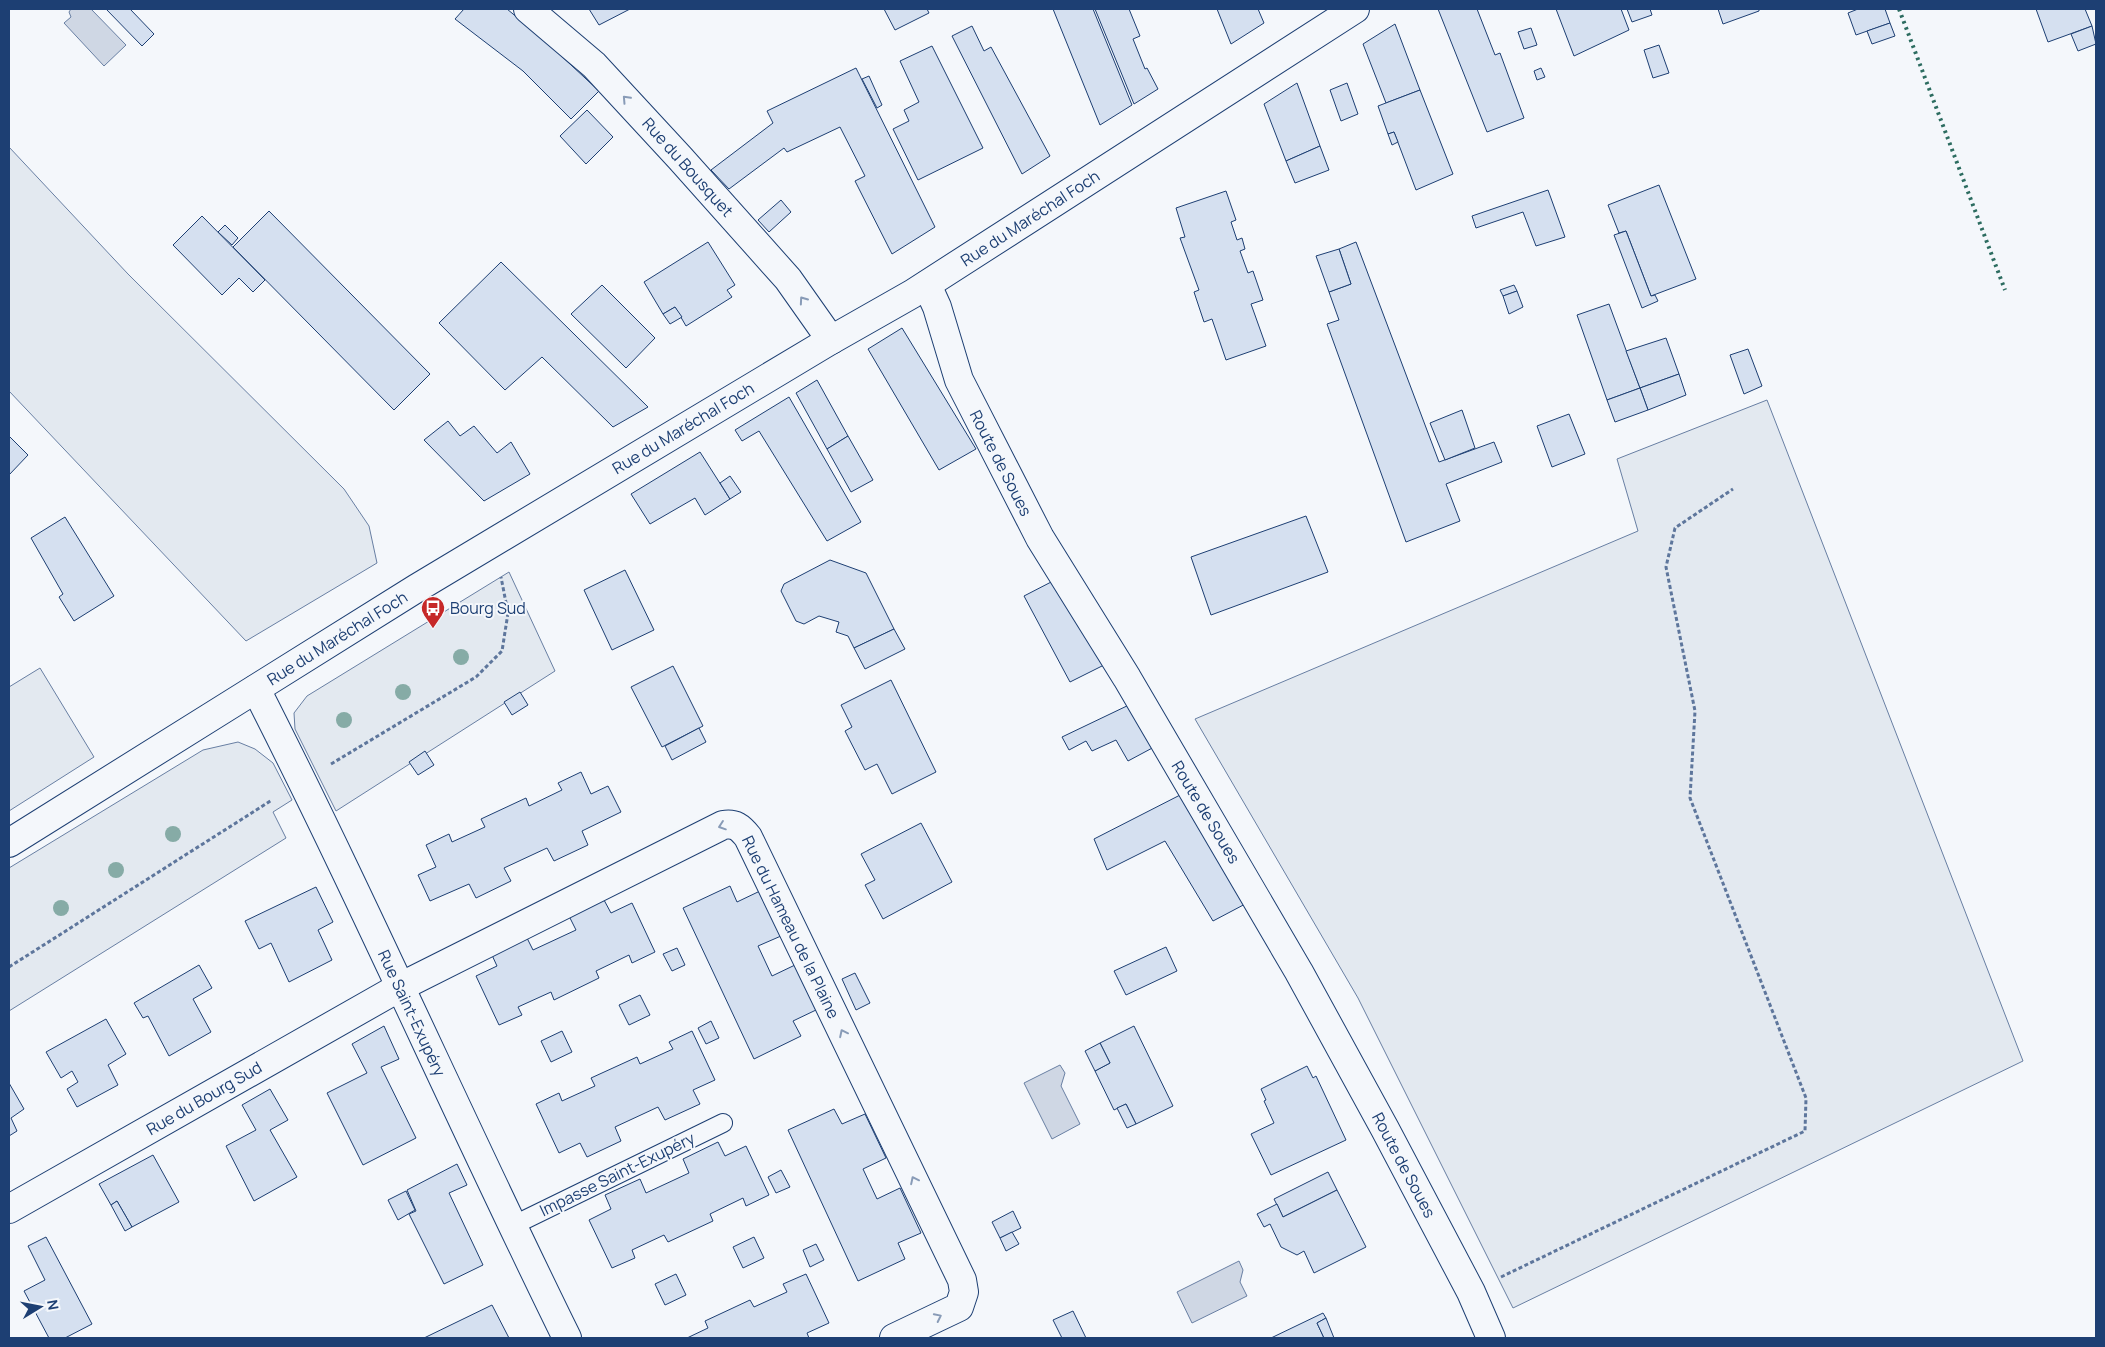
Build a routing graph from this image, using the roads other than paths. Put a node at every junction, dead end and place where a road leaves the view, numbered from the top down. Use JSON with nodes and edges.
{"nodes":[{"id":1,"x":528,"y":9,"type":"edge"},
{"id":2,"x":1355,"y":9,"type":"edge"},
{"id":3,"x":927,"y":285,"type":"junction"},
{"id":4,"x":831,"y":340,"type":"junction"},
{"id":5,"x":256,"y":689,"type":"junction"},
{"id":6,"x":9,"y":843,"type":"edge"},
{"id":7,"x":400,"y":986,"type":"junction"},
{"id":8,"x":723,"y":1123,"type":"dead end"},
{"id":9,"x":9,"y":1209,"type":"edge"},
{"id":10,"x":512,"y":1226,"type":"junction"},
{"id":11,"x":567,"y":1338,"type":"edge"},
{"id":12,"x":894,"y":1338,"type":"edge"},
{"id":13,"x":1491,"y":1338,"type":"edge"}],
"edges":[{"from":4,"to":1,"type":"main road","name":"Rue du Bousquet","one_way":true},
{"from":2,"to":3,"type":"main road","name":"Rue du Maréchal Foch"},
{"from":3,"to":4,"type":"main road","name":"Rue du Maréchal Foch"},
{"from":3,"to":13,"type":"main road","name":"Route de Soues"},
{"from":4,"to":5,"type":"main road","name":"Rue du Maréchal Foch"},
{"from":5,"to":6,"type":"main road","name":"Rue du Maréchal Foch"},
{"from":5,"to":7,"type":"main road","name":"Rue Saint-Exupéry"},
{"from":7,"to":9,"type":"main road","name":"Rue du Bourg Sud"},
{"from":7,"to":10,"type":"main road","name":"Rue Saint-Exupéry"},
{"from":12,"to":7,"type":"main road","name":"Rue du Hameau de la Plaine","one_way":true},
{"from":8,"to":10,"type":"lane","name":"Impasse Saint-Exupéry"},
{"from":10,"to":11,"type":"main road","name":"Rue Saint-Exupéry"}]}
